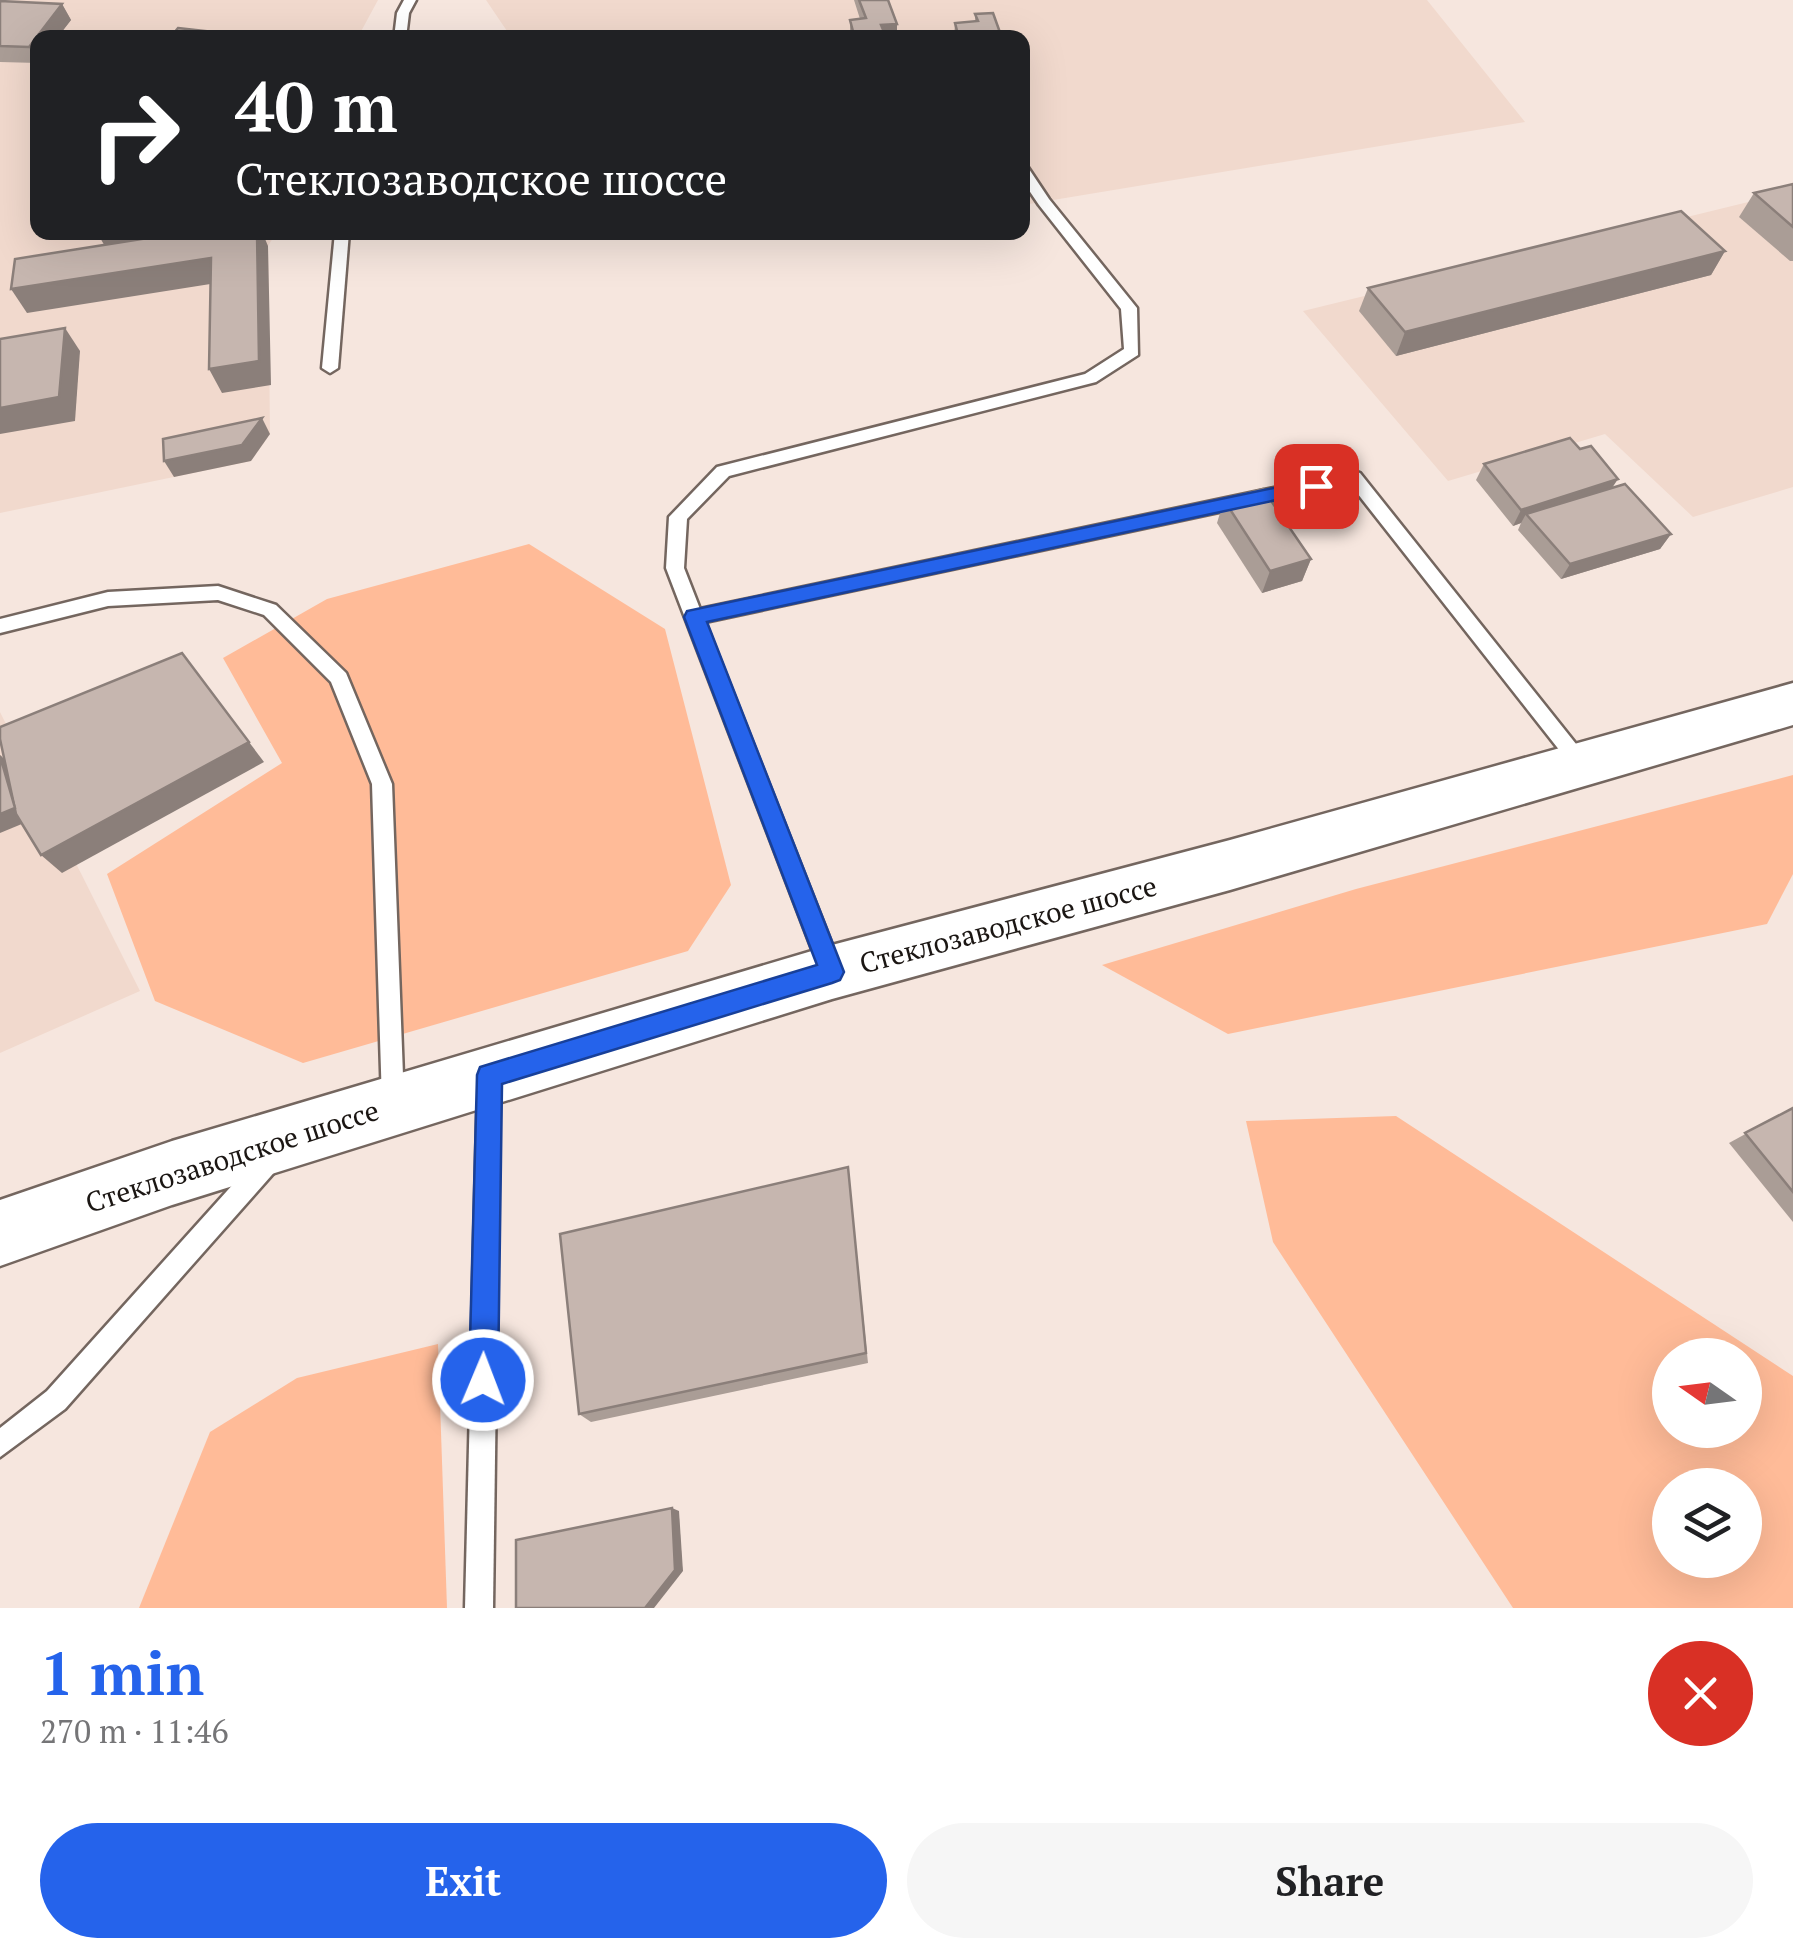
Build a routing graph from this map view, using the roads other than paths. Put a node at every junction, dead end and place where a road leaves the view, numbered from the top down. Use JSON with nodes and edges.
{"nodes":[{"id":1,"x":410,"y":0,"type":"edge"},
{"id":2,"x":401,"y":30,"type":"edge"},
{"id":3,"x":1030,"y":181,"type":"edge"},
{"id":4,"x":341,"y":240,"type":"edge"},
{"id":5,"x":330,"y":368,"type":"dead end"},
{"id":6,"x":694,"y":617,"type":"junction"},
{"id":7,"x":0,"y":626,"type":"edge"},
{"id":8,"x":1793,"y":704,"type":"edge"},
{"id":9,"x":1582,"y":764,"type":"junction"},
{"id":10,"x":832,"y":972,"type":"junction"},
{"id":11,"x":490,"y":1075,"type":"junction"},
{"id":12,"x":393,"y":1104,"type":"junction"},
{"id":13,"x":291,"y":1136,"type":"junction"},
{"id":14,"x":0,"y":1233,"type":"edge"},
{"id":15,"x":0,"y":1444,"type":"edge"},
{"id":16,"x":479,"y":1608,"type":"edge"}],
"edges":[{"from":1,"to":2,"type":"lane"},
{"from":3,"to":6,"type":"lane"},
{"from":4,"to":5,"type":"lane"},
{"from":6,"to":9,"type":"lane"},
{"from":6,"to":10,"type":"lane"},
{"from":7,"to":12,"type":"lane"},
{"from":8,"to":9,"type":"main road","name":"Стеклозаводское шоссе"},
{"from":9,"to":10,"type":"main road","name":"Стеклозаводское шоссе"},
{"from":10,"to":11,"type":"main road","name":"Стеклозаводское шоссе"},
{"from":11,"to":12,"type":"main road","name":"Стеклозаводское шоссе"},
{"from":11,"to":16,"type":"lane"},
{"from":12,"to":13,"type":"main road","name":"Стеклозаводское шоссе"},
{"from":13,"to":14,"type":"main road","name":"Стеклозаводское шоссе"},
{"from":13,"to":15,"type":"lane"}]}
